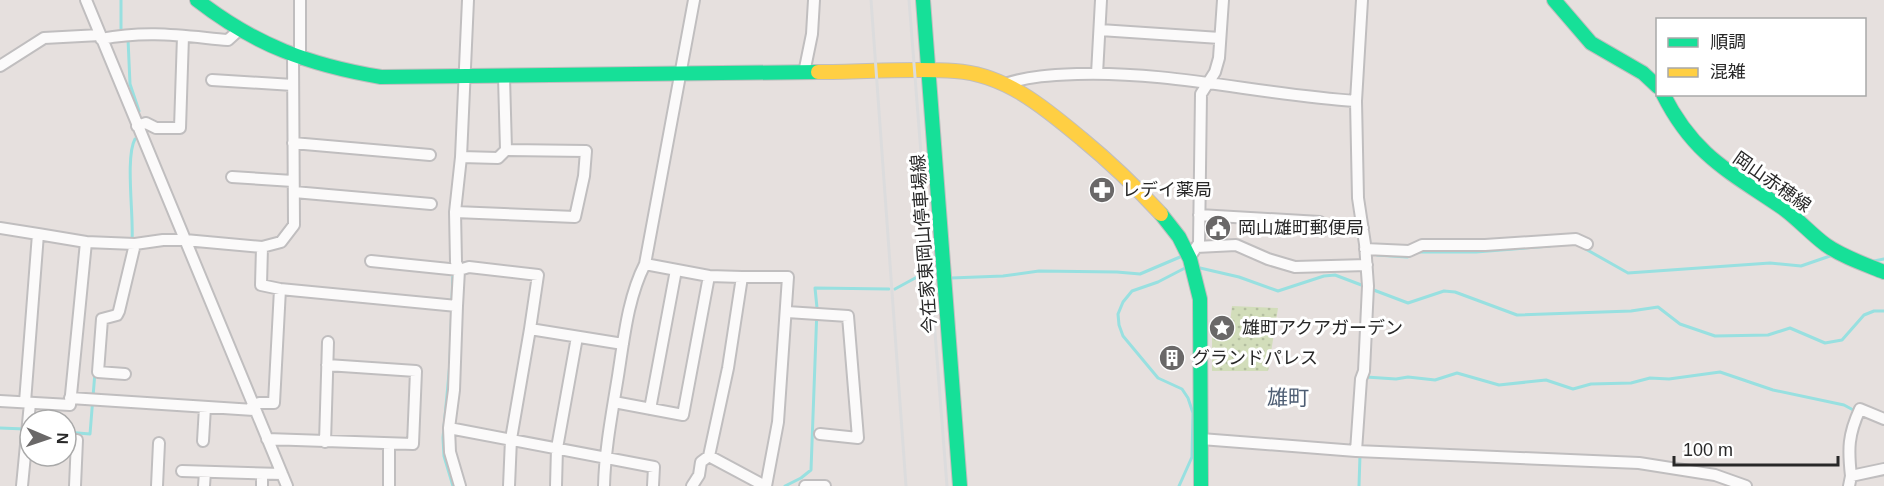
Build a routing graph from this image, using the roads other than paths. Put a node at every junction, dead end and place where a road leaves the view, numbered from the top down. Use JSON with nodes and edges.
{"nodes":[{"id":1,"x":86,"y":0,"type":"edge"},
{"id":2,"x":197,"y":0,"type":"edge"},
{"id":3,"x":300,"y":0,"type":"edge"},
{"id":4,"x":468,"y":0,"type":"edge"},
{"id":5,"x":694,"y":0,"type":"edge"},
{"id":6,"x":814,"y":0,"type":"edge"},
{"id":7,"x":923,"y":0,"type":"edge"},
{"id":8,"x":1101,"y":0,"type":"edge"},
{"id":9,"x":1223,"y":0,"type":"edge"},
{"id":10,"x":1362,"y":0,"type":"edge"},
{"id":11,"x":1554,"y":0,"type":"edge"},
{"id":12,"x":239,"y":30,"type":"junction"},
{"id":13,"x":1100,"y":30,"type":"junction"},
{"id":14,"x":183,"y":36,"type":"junction"},
{"id":15,"x":101,"y":37,"type":"junction"},
{"id":16,"x":1220,"y":38,"type":"junction"},
{"id":17,"x":296,"y":57,"type":"junction"},
{"id":18,"x":0,"y":66,"type":"edge"},
{"id":19,"x":929,"y":71,"type":"junction"},
{"id":20,"x":804,"y":73,"type":"junction"},
{"id":21,"x":1097,"y":74,"type":"junction"},
{"id":22,"x":681,"y":75,"type":"junction"},
{"id":23,"x":504,"y":77,"type":"junction"},
{"id":24,"x":465,"y":78,"type":"junction"},
{"id":25,"x":212,"y":80,"type":"dead end"},
{"id":26,"x":1209,"y":82,"type":"junction"},
{"id":27,"x":1005,"y":84,"type":"junction"},
{"id":28,"x":293,"y":85,"type":"junction"},
{"id":29,"x":1656,"y":85,"type":"edge"},
{"id":30,"x":1664,"y":96,"type":"edge"},
{"id":31,"x":1356,"y":101,"type":"junction"},
{"id":32,"x":137,"y":126,"type":"junction"},
{"id":33,"x":293,"y":143,"type":"junction"},
{"id":34,"x":506,"y":150,"type":"junction"},
{"id":35,"x":430,"y":155,"type":"dead end"},
{"id":36,"x":461,"y":157,"type":"junction"},
{"id":37,"x":232,"y":177,"type":"dead end"},
{"id":38,"x":294,"y":187,"type":"junction"},
{"id":39,"x":431,"y":204,"type":"dead end"},
{"id":40,"x":455,"y":212,"type":"junction"},
{"id":41,"x":1199,"y":215,"type":"junction"},
{"id":42,"x":0,"y":228,"type":"edge"},
{"id":43,"x":1363,"y":228,"type":"junction"},
{"id":44,"x":38,"y":234,"type":"junction"},
{"id":45,"x":185,"y":240,"type":"junction"},
{"id":46,"x":86,"y":242,"type":"junction"},
{"id":47,"x":133,"y":244,"type":"junction"},
{"id":48,"x":1587,"y":244,"type":"dead end"},
{"id":49,"x":262,"y":247,"type":"junction"},
{"id":50,"x":1365,"y":249,"type":"junction"},
{"id":51,"x":1193,"y":252,"type":"junction"},
{"id":52,"x":371,"y":261,"type":"dead end"},
{"id":53,"x":645,"y":264,"type":"junction"},
{"id":54,"x":1367,"y":265,"type":"junction"},
{"id":55,"x":455,"y":270,"type":"junction"},
{"id":56,"x":676,"y":270,"type":"junction"},
{"id":57,"x":1884,"y":272,"type":"edge"},
{"id":58,"x":709,"y":276,"type":"junction"},
{"id":59,"x":742,"y":277,"type":"junction"},
{"id":60,"x":280,"y":289,"type":"junction"},
{"id":61,"x":454,"y":306,"type":"junction"},
{"id":62,"x":787,"y":312,"type":"junction"},
{"id":63,"x":530,"y":329,"type":"junction"},
{"id":64,"x":577,"y":337,"type":"junction"},
{"id":65,"x":328,"y":342,"type":"dead end"},
{"id":66,"x":623,"y":344,"type":"junction"},
{"id":67,"x":327,"y":365,"type":"junction"},
{"id":68,"x":125,"y":374,"type":"dead end"},
{"id":69,"x":70,"y":398,"type":"junction"},
{"id":70,"x":0,"y":401,"type":"edge"},
{"id":71,"x":614,"y":402,"type":"junction"},
{"id":72,"x":27,"y":403,"type":"junction"},
{"id":73,"x":205,"y":407,"type":"junction"},
{"id":74,"x":253,"y":408,"type":"junction"},
{"id":75,"x":651,"y":409,"type":"junction"},
{"id":76,"x":1884,"y":419,"type":"edge"},
{"id":77,"x":449,"y":428,"type":"junction"},
{"id":78,"x":820,"y":434,"type":"dead end"},
{"id":79,"x":267,"y":439,"type":"junction"},
{"id":80,"x":511,"y":439,"type":"junction"},
{"id":81,"x":1201,"y":439,"type":"junction"},
{"id":82,"x":203,"y":441,"type":"dead end"},
{"id":83,"x":325,"y":442,"type":"junction"},
{"id":84,"x":159,"y":443,"type":"dead end"},
{"id":85,"x":389,"y":444,"type":"junction"},
{"id":86,"x":557,"y":448,"type":"junction"},
{"id":87,"x":1359,"y":451,"type":"junction"},
{"id":88,"x":605,"y":456,"type":"junction"},
{"id":89,"x":709,"y":456,"type":"junction"},
{"id":90,"x":76,"y":468,"type":"edge"},
{"id":91,"x":1884,"y":469,"type":"edge"},
{"id":92,"x":182,"y":471,"type":"dead end"},
{"id":93,"x":205,"y":472,"type":"junction"},
{"id":94,"x":262,"y":474,"type":"junction"},
{"id":95,"x":282,"y":474,"type":"junction"},
{"id":96,"x":1850,"y":481,"type":"edge"},
{"id":97,"x":22,"y":486,"type":"edge"},
{"id":98,"x":75,"y":486,"type":"edge"},
{"id":99,"x":157,"y":486,"type":"edge"},
{"id":100,"x":204,"y":486,"type":"edge"},
{"id":101,"x":262,"y":486,"type":"edge"},
{"id":102,"x":287,"y":486,"type":"edge"},
{"id":103,"x":389,"y":486,"type":"edge"},
{"id":104,"x":460,"y":486,"type":"edge"},
{"id":105,"x":509,"y":486,"type":"edge"},
{"id":106,"x":556,"y":486,"type":"edge"},
{"id":107,"x":604,"y":486,"type":"edge"},
{"id":108,"x":653,"y":486,"type":"edge"},
{"id":109,"x":692,"y":486,"type":"edge"},
{"id":110,"x":765,"y":486,"type":"edge"},
{"id":111,"x":805,"y":486,"type":"edge"},
{"id":112,"x":825,"y":486,"type":"edge"},
{"id":113,"x":960,"y":486,"type":"edge"},
{"id":114,"x":1201,"y":486,"type":"edge"},
{"id":115,"x":1746,"y":486,"type":"edge"}],
"edges":[{"from":1,"to":15,"type":"street"},
{"from":2,"to":12,"type":"street"},
{"from":3,"to":17,"type":"street"},
{"from":4,"to":24,"type":"street"},
{"from":5,"to":22,"type":"street"},
{"from":6,"to":20,"type":"street"},
{"from":7,"to":19,"type":"street","name":"今在家東岡山停車場線"},
{"from":8,"to":13,"type":"street"},
{"from":9,"to":16,"type":"street"},
{"from":10,"to":31,"type":"street"},
{"from":11,"to":29,"type":"street"},
{"from":12,"to":14,"type":"street"},
{"from":12,"to":17,"type":"street"},
{"from":13,"to":16,"type":"street"},
{"from":13,"to":21,"type":"street"},
{"from":14,"to":15,"type":"street"},
{"from":14,"to":32,"type":"street"},
{"from":15,"to":18,"type":"street"},
{"from":15,"to":32,"type":"street"},
{"from":16,"to":26,"type":"street"},
{"from":17,"to":24,"type":"street"},
{"from":17,"to":28,"type":"street"},
{"from":19,"to":20,"type":"street"},
{"from":19,"to":27,"type":"street"},
{"from":19,"to":113,"type":"street","name":"今在家東岡山停車場線"},
{"from":20,"to":22,"type":"street"},
{"from":21,"to":26,"type":"street"},
{"from":21,"to":27,"type":"street"},
{"from":22,"to":23,"type":"street"},
{"from":22,"to":53,"type":"street"},
{"from":23,"to":24,"type":"street"},
{"from":23,"to":34,"type":"street"},
{"from":24,"to":36,"type":"street"},
{"from":25,"to":28,"type":"street"},
{"from":26,"to":31,"type":"street"},
{"from":26,"to":41,"type":"street"},
{"from":27,"to":51,"type":"street"},
{"from":28,"to":33,"type":"street"},
{"from":30,"to":57,"type":"street","name":"岡山赤穂線"},
{"from":31,"to":43,"type":"street"},
{"from":32,"to":45,"type":"street"},
{"from":33,"to":35,"type":"street"},
{"from":33,"to":38,"type":"street"},
{"from":34,"to":36,"type":"street"},
{"from":34,"to":40,"type":"street"},
{"from":36,"to":40,"type":"street"},
{"from":37,"to":38,"type":"street"},
{"from":38,"to":39,"type":"street"},
{"from":38,"to":49,"type":"street"},
{"from":40,"to":55,"type":"street"},
{"from":41,"to":43,"type":"street"},
{"from":41,"to":51,"type":"street"},
{"from":42,"to":44,"type":"street"},
{"from":43,"to":50,"type":"street"},
{"from":44,"to":46,"type":"street"},
{"from":44,"to":72,"type":"street"},
{"from":45,"to":47,"type":"street"},
{"from":45,"to":49,"type":"street"},
{"from":45,"to":74,"type":"street"},
{"from":46,"to":47,"type":"street"},
{"from":46,"to":69,"type":"street"},
{"from":47,"to":68,"type":"street"},
{"from":48,"to":50,"type":"street"},
{"from":49,"to":60,"type":"street"},
{"from":50,"to":54,"type":"street"},
{"from":51,"to":54,"type":"street"},
{"from":51,"to":81,"type":"street"},
{"from":52,"to":55,"type":"street"},
{"from":53,"to":56,"type":"street"},
{"from":53,"to":66,"type":"street"},
{"from":54,"to":87,"type":"street"},
{"from":55,"to":61,"type":"street"},
{"from":55,"to":63,"type":"street"},
{"from":56,"to":58,"type":"street"},
{"from":56,"to":75,"type":"street"},
{"from":58,"to":59,"type":"street"},
{"from":58,"to":75,"type":"street"},
{"from":59,"to":62,"type":"street"},
{"from":59,"to":89,"type":"street"},
{"from":60,"to":61,"type":"street"},
{"from":60,"to":74,"type":"street"},
{"from":61,"to":77,"type":"street"},
{"from":62,"to":78,"type":"street"},
{"from":62,"to":110,"type":"street"},
{"from":63,"to":64,"type":"street"},
{"from":63,"to":80,"type":"street"},
{"from":64,"to":66,"type":"street"},
{"from":64,"to":86,"type":"street"},
{"from":65,"to":67,"type":"street"},
{"from":66,"to":71,"type":"street"},
{"from":67,"to":83,"type":"street"},
{"from":67,"to":85,"type":"street"},
{"from":69,"to":72,"type":"street"},
{"from":69,"to":73,"type":"street"},
{"from":70,"to":72,"type":"street"},
{"from":71,"to":75,"type":"street"},
{"from":71,"to":88,"type":"street"},
{"from":72,"to":97,"type":"street"},
{"from":73,"to":74,"type":"street"},
{"from":73,"to":82,"type":"street"},
{"from":74,"to":79,"type":"street"},
{"from":76,"to":96,"type":"street"},
{"from":77,"to":80,"type":"street"},
{"from":77,"to":104,"type":"street"},
{"from":79,"to":83,"type":"street"},
{"from":79,"to":95,"type":"street"},
{"from":80,"to":86,"type":"street"},
{"from":80,"to":105,"type":"street"},
{"from":81,"to":87,"type":"street"},
{"from":81,"to":114,"type":"street"},
{"from":83,"to":85,"type":"street"},
{"from":84,"to":99,"type":"street"},
{"from":85,"to":103,"type":"street"},
{"from":86,"to":88,"type":"street"},
{"from":86,"to":106,"type":"street"},
{"from":87,"to":115,"type":"street"},
{"from":88,"to":107,"type":"street"},
{"from":88,"to":108,"type":"street"},
{"from":89,"to":109,"type":"street"},
{"from":89,"to":110,"type":"street"},
{"from":90,"to":98,"type":"street"},
{"from":91,"to":96,"type":"street"},
{"from":92,"to":93,"type":"street"},
{"from":93,"to":94,"type":"street"},
{"from":93,"to":100,"type":"street"},
{"from":94,"to":95,"type":"street"},
{"from":94,"to":101,"type":"street"},
{"from":95,"to":102,"type":"street"},
{"from":111,"to":112,"type":"street"}]}
